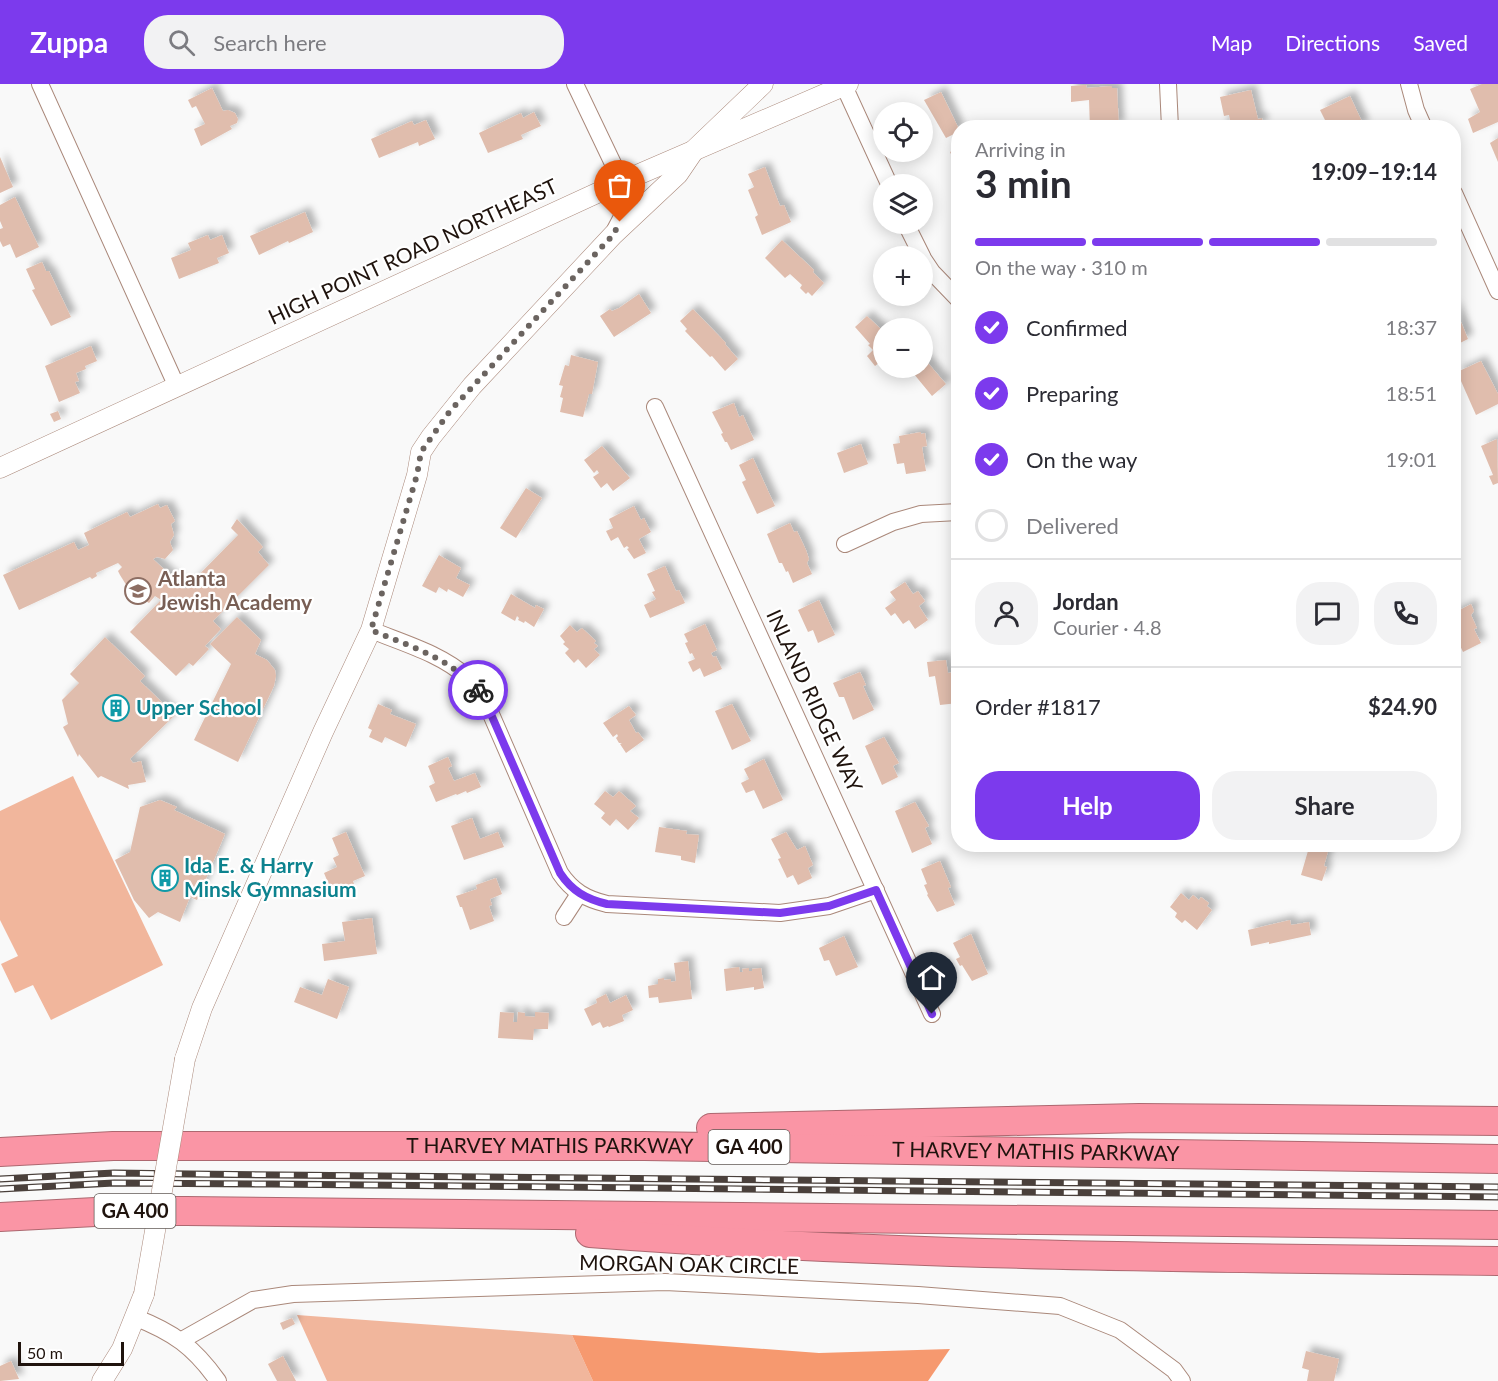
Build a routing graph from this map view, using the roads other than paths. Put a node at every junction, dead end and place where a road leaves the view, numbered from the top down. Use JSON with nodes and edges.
{"nodes":[{"id":1,"x":40,"y":84,"type":"edge"},
{"id":2,"x":575,"y":84,"type":"edge"},
{"id":3,"x":764,"y":84,"type":"edge"},
{"id":4,"x":1168,"y":84,"type":"edge"},
{"id":5,"x":1408,"y":84,"type":"edge"},
{"id":6,"x":846,"y":85,"type":"edge"},
{"id":7,"x":1170,"y":120,"type":"edge"},
{"id":8,"x":1420,"y":120,"type":"edge"},
{"id":9,"x":696,"y":149,"type":"junction"},
{"id":10,"x":884,"y":174,"type":"edge"},
{"id":11,"x":621,"y":182,"type":"junction"},
{"id":12,"x":1461,"y":209,"type":"edge"},
{"id":13,"x":613,"y":235,"type":"junction"},
{"id":14,"x":933,"y":273,"type":"edge"},
{"id":15,"x":1498,"y":291,"type":"edge"},
{"id":16,"x":951,"y":292,"type":"edge"},
{"id":17,"x":177,"y":387,"type":"junction"},
{"id":18,"x":655,"y":407,"type":"dead end"},
{"id":19,"x":0,"y":468,"type":"edge"},
{"id":20,"x":951,"y":512,"type":"edge"},
{"id":21,"x":845,"y":544,"type":"dead end"},
{"id":22,"x":371,"y":630,"type":"junction"},
{"id":23,"x":876,"y":890,"type":"junction"},
{"id":24,"x":579,"y":894,"type":"junction"},
{"id":25,"x":564,"y":917,"type":"dead end"},
{"id":26,"x":932,"y":1014,"type":"dead end"},
{"id":27,"x":1494,"y":1121,"type":"edge"},
{"id":28,"x":644,"y":1146,"type":"junction"},
{"id":29,"x":0,"y":1152,"type":"edge"},
{"id":30,"x":1498,"y":1159,"type":"edge"},
{"id":31,"x":270,"y":1212,"type":"junction"},
{"id":32,"x":0,"y":1217,"type":"edge"},
{"id":33,"x":1498,"y":1225,"type":"edge"},
{"id":34,"x":1358,"y":1260,"type":"junction"},
{"id":35,"x":1498,"y":1261,"type":"edge"},
{"id":36,"x":1498,"y":1274,"type":"edge"},
{"id":37,"x":134,"y":1317,"type":"junction"},
{"id":38,"x":182,"y":1340,"type":"junction"},
{"id":39,"x":102,"y":1381,"type":"edge"},
{"id":40,"x":218,"y":1381,"type":"edge"},
{"id":41,"x":1182,"y":1381,"type":"edge"}],
"edges":[{"from":1,"to":17,"type":"street"},
{"from":2,"to":11,"type":"street"},
{"from":3,"to":9,"type":"street"},
{"from":4,"to":7,"type":"street"},
{"from":5,"to":8,"type":"street"},
{"from":6,"to":9,"type":"street","name":"HIGH POINT ROAD NORTHEAST"},
{"from":6,"to":10,"type":"street"},
{"from":9,"to":11,"type":"street","name":"HIGH POINT ROAD NORTHEAST"},
{"from":9,"to":13,"type":"street"},
{"from":11,"to":13,"type":"street"},
{"from":11,"to":17,"type":"street","name":"HIGH POINT ROAD NORTHEAST"},
{"from":12,"to":15,"type":"street"},
{"from":13,"to":22,"type":"street"},
{"from":14,"to":16,"type":"street"},
{"from":17,"to":19,"type":"street","name":"HIGH POINT ROAD NORTHEAST"},
{"from":18,"to":23,"type":"street","name":"INLAND RIDGE WAY"},
{"from":20,"to":21,"type":"street"},
{"from":22,"to":24,"type":"street"},
{"from":22,"to":37,"type":"street","bridge":true},
{"from":23,"to":24,"type":"street"},
{"from":23,"to":26,"type":"street","name":"INLAND RIDGE WAY"},
{"from":24,"to":25,"type":"street"},
{"from":27,"to":28,"type":"highway"},
{"from":28,"to":29,"type":"highway","name":"T HARVEY MATHIS PARKWAY","number":"GA 400"},
{"from":28,"to":30,"type":"highway","name":"T HARVEY MATHIS PARKWAY","number":"GA 400"},
{"from":31,"to":32,"type":"highway","number":"GA 400"},
{"from":31,"to":33,"type":"highway","number":"GA 400"},
{"from":31,"to":34,"type":"highway"},
{"from":34,"to":35,"type":"highway"},
{"from":34,"to":36,"type":"highway"},
{"from":37,"to":38,"type":"street"},
{"from":37,"to":39,"type":"street"},
{"from":38,"to":40,"type":"street"},
{"from":38,"to":41,"type":"street","name":"MORGAN OAK CIRCLE"}]}
